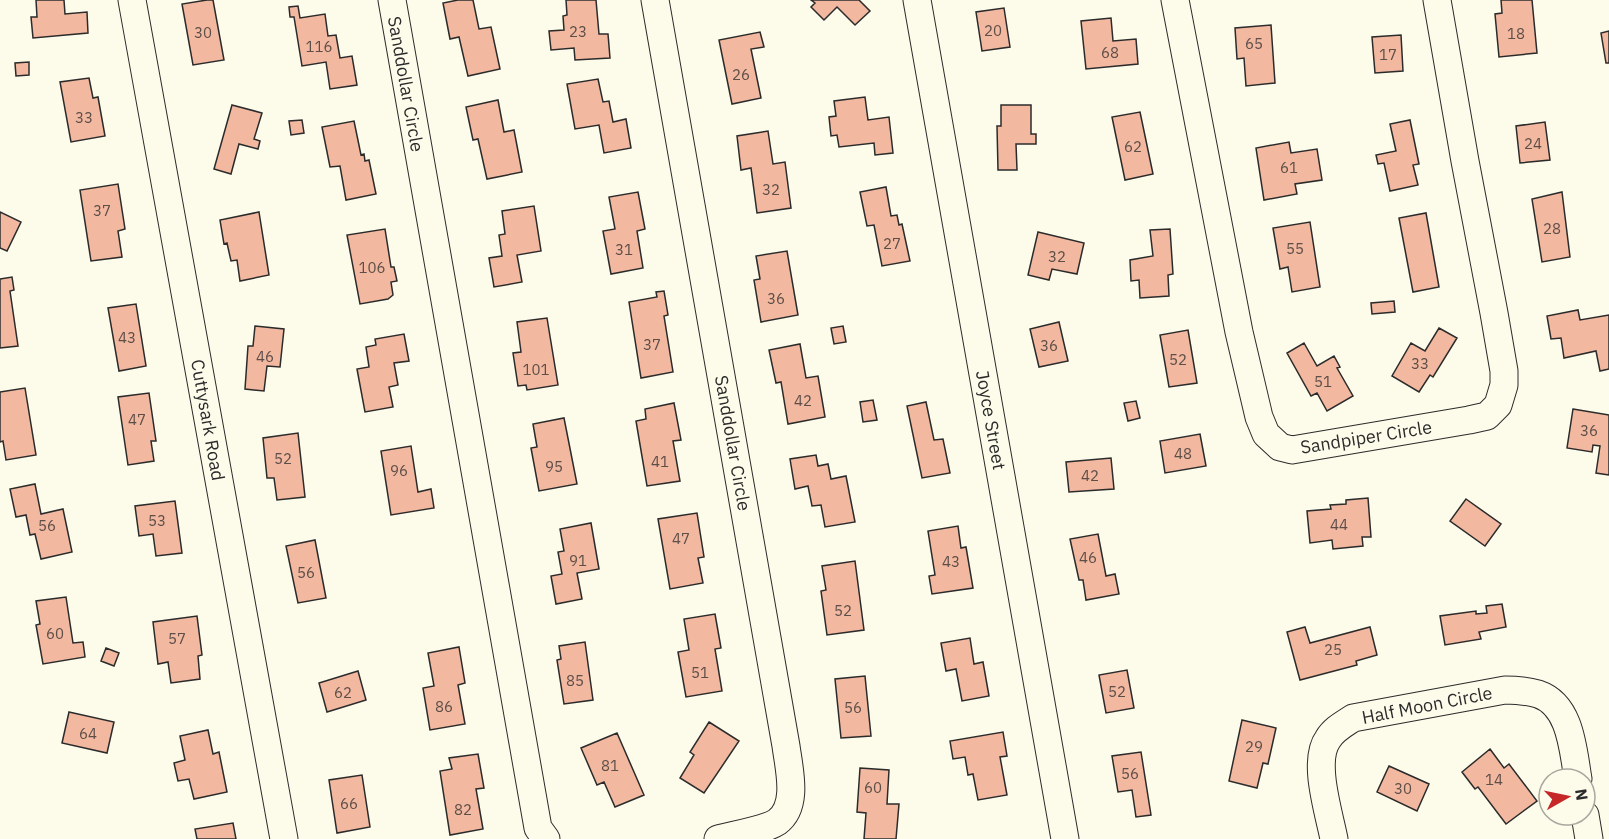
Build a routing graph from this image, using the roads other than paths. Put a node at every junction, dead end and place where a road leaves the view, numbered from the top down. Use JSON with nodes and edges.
{"nodes":[{"id":1,"x":132,"y":0,"type":"edge"},
{"id":2,"x":392,"y":0,"type":"edge"},
{"id":3,"x":655,"y":0,"type":"edge"},
{"id":4,"x":917,"y":0,"type":"edge"},
{"id":5,"x":1175,"y":0,"type":"edge"},
{"id":6,"x":1437,"y":0,"type":"edge"},
{"id":7,"x":1576,"y":767,"type":"edge"},
{"id":8,"x":284,"y":839,"type":"edge"},
{"id":9,"x":546,"y":839,"type":"edge"},
{"id":10,"x":718,"y":839,"type":"edge"},
{"id":11,"x":1065,"y":839,"type":"edge"},
{"id":12,"x":1334,"y":839,"type":"edge"}],
"edges":[{"from":1,"to":8,"type":"street","name":"Cuttysark Road"},
{"from":2,"to":9,"type":"street","name":"Sanddollar Circle"},
{"from":3,"to":10,"type":"street","name":"Sanddollar Circle"},
{"from":4,"to":11,"type":"street","name":"Joyce Street"},
{"from":5,"to":6,"type":"street","name":"Sandpiper Circle"},
{"from":7,"to":12,"type":"street","name":"Half Moon Circle"}]}
